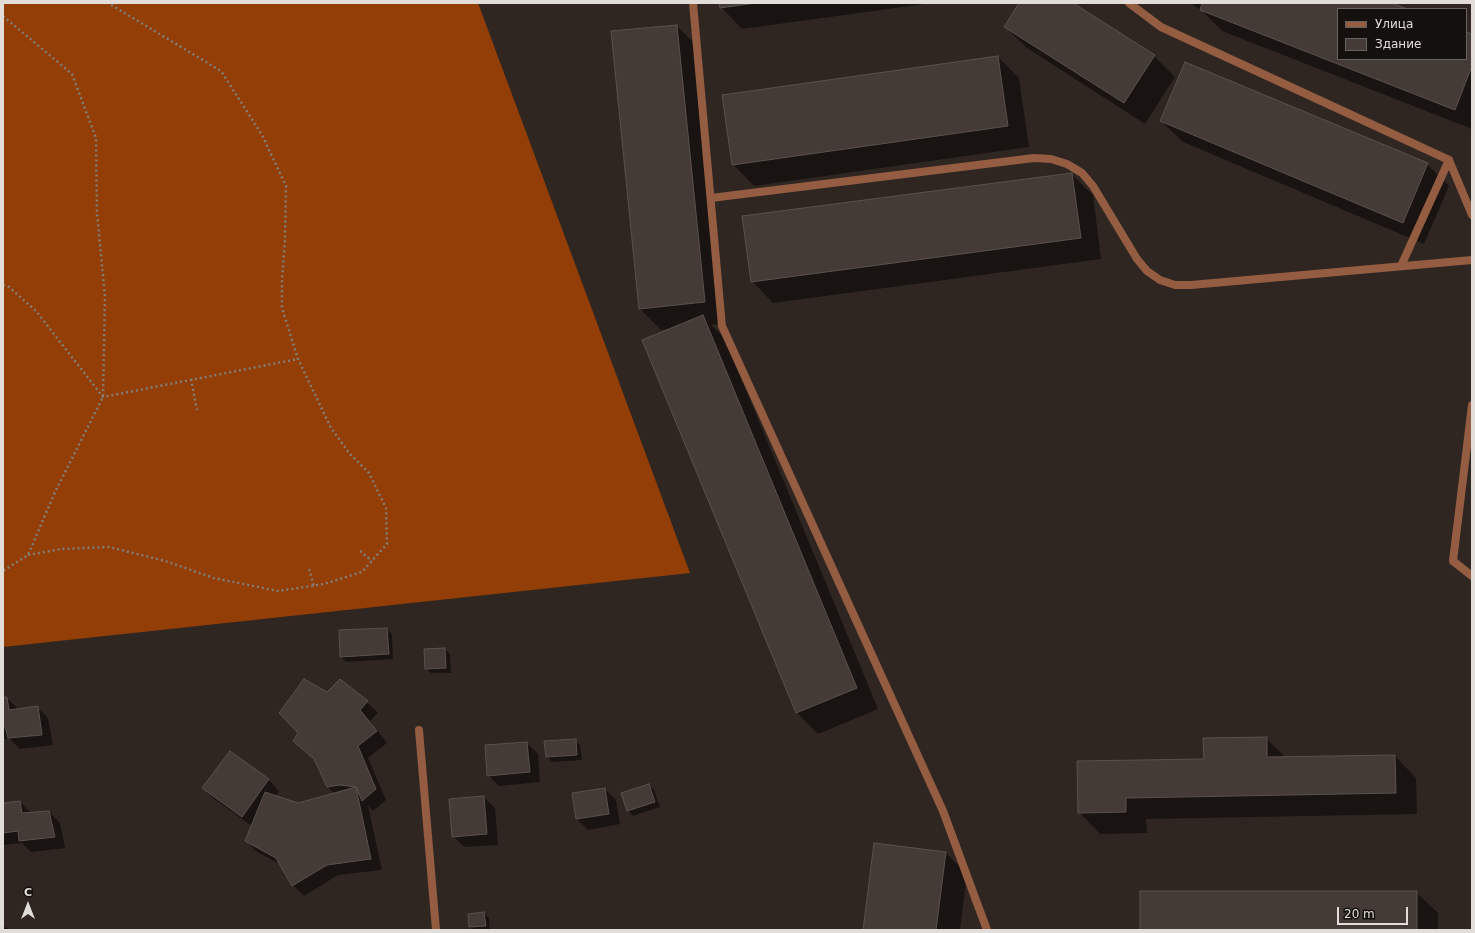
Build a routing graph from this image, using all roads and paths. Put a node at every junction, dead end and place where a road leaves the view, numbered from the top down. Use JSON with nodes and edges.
{"nodes":[{"id":1,"x":108,"y":3,"type":"edge"},
{"id":2,"x":693,"y":3,"type":"edge"},
{"id":3,"x":1129,"y":3,"type":"edge"},
{"id":4,"x":3,"y":16,"type":"edge"},
{"id":5,"x":1448,"y":160,"type":"junction"},
{"id":6,"x":710,"y":198,"type":"junction"},
{"id":7,"x":1472,"y":215,"type":"edge"},
{"id":8,"x":1472,"y":260,"type":"edge"},
{"id":9,"x":1401,"y":266,"type":"junction"},
{"id":10,"x":3,"y":285,"type":"edge"},
{"id":11,"x":298,"y":359,"type":"junction"},
{"id":12,"x":191,"y":380,"type":"junction"},
{"id":13,"x":103,"y":396,"type":"junction"},
{"id":14,"x":1472,"y":405,"type":"edge"},
{"id":15,"x":197,"y":410,"type":"dead end"},
{"id":16,"x":360,"y":551,"type":"dead end"},
{"id":17,"x":28,"y":555,"type":"junction"},
{"id":18,"x":372,"y":561,"type":"junction"},
{"id":19,"x":309,"y":569,"type":"dead end"},
{"id":20,"x":3,"y":570,"type":"edge"},
{"id":21,"x":1472,"y":576,"type":"edge"},
{"id":22,"x":314,"y":586,"type":"junction"},
{"id":23,"x":418,"y":730,"type":"dead end"},
{"id":24,"x":436,"y":930,"type":"edge"},
{"id":25,"x":987,"y":930,"type":"edge"}],
"edges":[{"from":1,"to":11,"type":"path"},
{"from":2,"to":6,"type":"street"},
{"from":3,"to":5,"type":"street"},
{"from":4,"to":13,"type":"path"},
{"from":5,"to":7,"type":"street"},
{"from":5,"to":9,"type":"street"},
{"from":6,"to":9,"type":"street"},
{"from":6,"to":25,"type":"street"},
{"from":8,"to":9,"type":"street"},
{"from":10,"to":13,"type":"path"},
{"from":11,"to":12,"type":"path"},
{"from":11,"to":18,"type":"path"},
{"from":12,"to":13,"type":"path"},
{"from":12,"to":15,"type":"path"},
{"from":13,"to":17,"type":"path"},
{"from":14,"to":21,"type":"street"},
{"from":16,"to":18,"type":"path"},
{"from":17,"to":20,"type":"path"},
{"from":17,"to":22,"type":"path"},
{"from":18,"to":22,"type":"path"},
{"from":19,"to":22,"type":"path"},
{"from":23,"to":24,"type":"street"}]}
